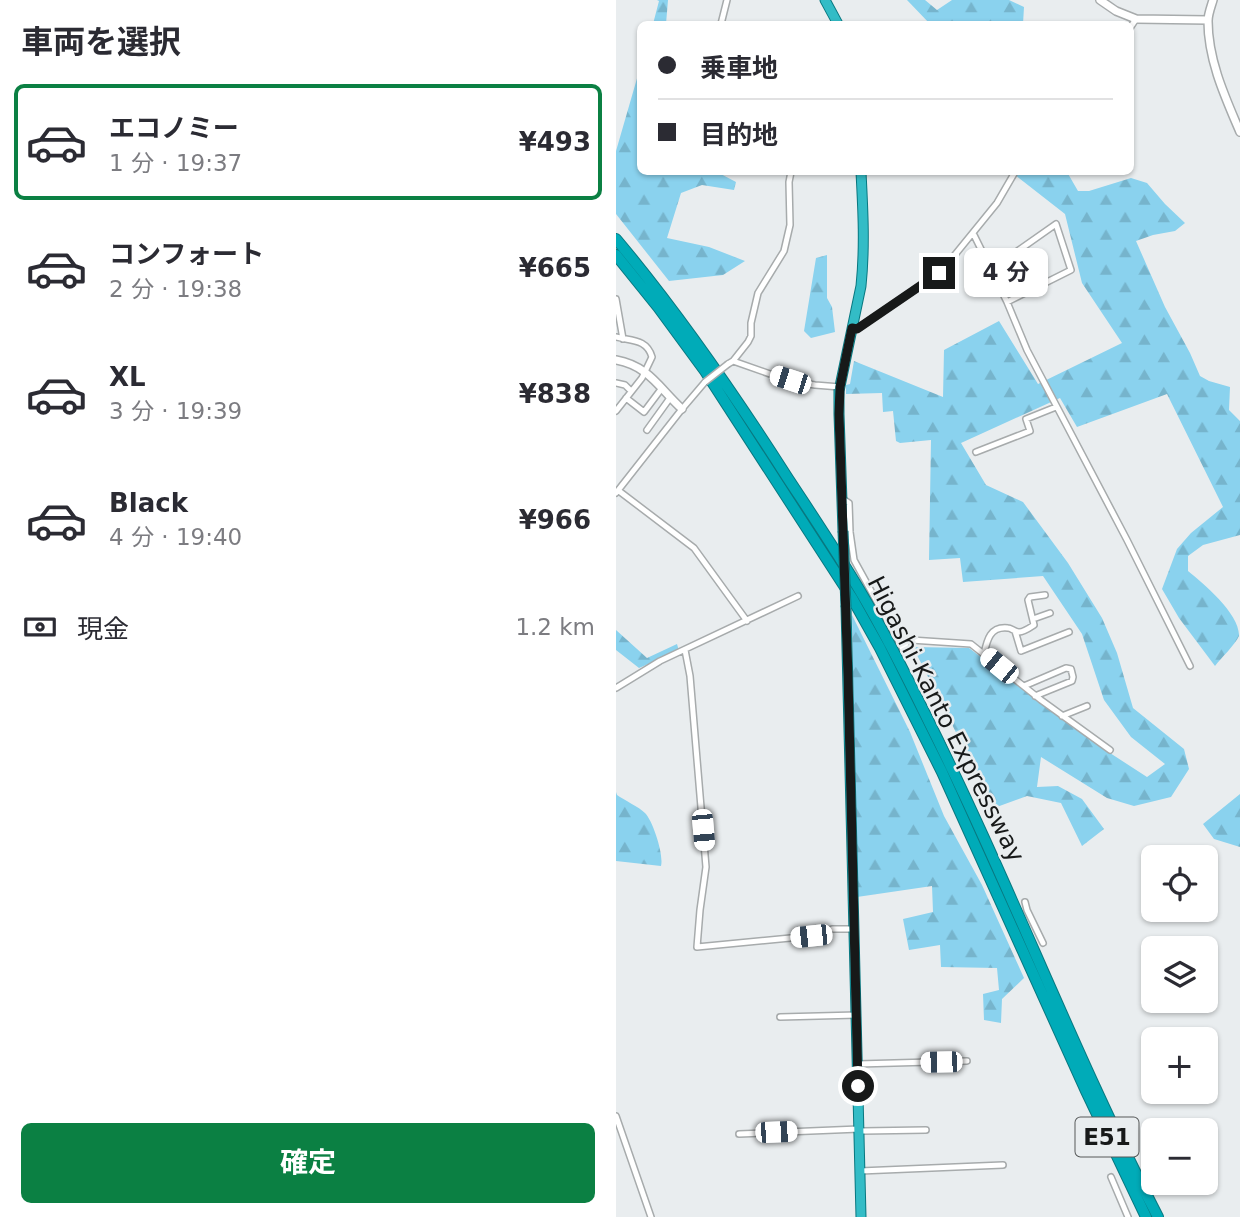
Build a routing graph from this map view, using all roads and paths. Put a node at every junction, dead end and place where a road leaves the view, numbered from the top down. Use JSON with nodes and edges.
{"nodes":[{"id":1,"x":727,"y":0,"type":"edge"},
{"id":2,"x":825,"y":0,"type":"edge"},
{"id":3,"x":1100,"y":0,"type":"edge"},
{"id":4,"x":1213,"y":0,"type":"edge"},
{"id":5,"x":1136,"y":19,"type":"junction"},
{"id":6,"x":1208,"y":20,"type":"junction"},
{"id":7,"x":722,"y":21,"type":"edge"},
{"id":8,"x":836,"y":21,"type":"edge"},
{"id":9,"x":1134,"y":22,"type":"edge"},
{"id":10,"x":1240,"y":132,"type":"edge"},
{"id":11,"x":790,"y":175,"type":"edge"},
{"id":12,"x":861,"y":175,"type":"edge"},
{"id":13,"x":1013,"y":175,"type":"edge"},
{"id":14,"x":974,"y":233,"type":"junction"},
{"id":15,"x":616,"y":239,"type":"edge"},
{"id":16,"x":616,"y":255,"type":"edge"},
{"id":17,"x":992,"y":269,"type":"junction"},
{"id":18,"x":616,"y":299,"type":"edge"},
{"id":19,"x":1007,"y":302,"type":"junction"},
{"id":20,"x":852,"y":328,"type":"junction"},
{"id":21,"x":619,"y":338,"type":"edge"},
{"id":22,"x":616,"y":360,"type":"edge"},
{"id":23,"x":731,"y":363,"type":"junction"},
{"id":24,"x":645,"y":373,"type":"junction"},
{"id":25,"x":616,"y":383,"type":"edge"},
{"id":26,"x":840,"y":387,"type":"junction"},
{"id":27,"x":662,"y":388,"type":"junction"},
{"id":28,"x":631,"y":391,"type":"junction"},
{"id":29,"x":626,"y":398,"type":"junction"},
{"id":30,"x":670,"y":398,"type":"junction"},
{"id":31,"x":1056,"y":407,"type":"junction"},
{"id":32,"x":682,"y":408,"type":"junction"},
{"id":33,"x":616,"y":411,"type":"edge"},
{"id":34,"x":647,"y":430,"type":"dead end"},
{"id":35,"x":976,"y":452,"type":"dead end"},
{"id":36,"x":617,"y":492,"type":"edge"},
{"id":37,"x":843,"y":499,"type":"junction"},
{"id":38,"x":1045,"y":594,"type":"dead end"},
{"id":39,"x":798,"y":596,"type":"dead end"},
{"id":40,"x":1050,"y":613,"type":"dead end"},
{"id":41,"x":1033,"y":619,"type":"junction"},
{"id":42,"x":747,"y":621,"type":"junction"},
{"id":43,"x":1015,"y":631,"type":"junction"},
{"id":44,"x":1069,"y":632,"type":"dead end"},
{"id":45,"x":685,"y":650,"type":"junction"},
{"id":46,"x":984,"y":654,"type":"junction"},
{"id":47,"x":1190,"y":666,"type":"dead end"},
{"id":48,"x":1024,"y":686,"type":"junction"},
{"id":49,"x":616,"y":688,"type":"edge"},
{"id":50,"x":1035,"y":696,"type":"junction"},
{"id":51,"x":1087,"y":706,"type":"dead end"},
{"id":52,"x":1062,"y":716,"type":"junction"},
{"id":53,"x":1110,"y":750,"type":"dead end"},
{"id":54,"x":1025,"y":902,"type":"dead end"},
{"id":55,"x":854,"y":929,"type":"junction"},
{"id":56,"x":1043,"y":943,"type":"dead end"},
{"id":57,"x":857,"y":1015,"type":"junction"},
{"id":58,"x":780,"y":1017,"type":"dead end"},
{"id":59,"x":1075,"y":1054,"type":"junction"},
{"id":60,"x":967,"y":1061,"type":"dead end"},
{"id":61,"x":858,"y":1064,"type":"junction"},
{"id":62,"x":616,"y":1116,"type":"edge"},
{"id":63,"x":859,"y":1129,"type":"junction"},
{"id":64,"x":926,"y":1130,"type":"dead end"},
{"id":65,"x":739,"y":1134,"type":"dead end"},
{"id":66,"x":1003,"y":1165,"type":"dead end"},
{"id":67,"x":860,"y":1171,"type":"junction"},
{"id":68,"x":1111,"y":1177,"type":"dead end"},
{"id":69,"x":652,"y":1217,"type":"edge"},
{"id":70,"x":861,"y":1217,"type":"edge"},
{"id":71,"x":1128,"y":1217,"type":"edge"},
{"id":72,"x":1146,"y":1217,"type":"edge"},
{"id":73,"x":1158,"y":1217,"type":"edge"}],
"edges":[{"from":1,"to":7,"type":"street"},
{"from":2,"to":8,"type":"highway"},
{"from":3,"to":5,"type":"street"},
{"from":4,"to":6,"type":"street"},
{"from":5,"to":6,"type":"street"},
{"from":5,"to":9,"type":"street"},
{"from":6,"to":10,"type":"street"},
{"from":11,"to":23,"type":"street"},
{"from":12,"to":20,"type":"highway"},
{"from":13,"to":14,"type":"street"},
{"from":14,"to":17,"type":"street"},
{"from":14,"to":20,"type":"street"},
{"from":15,"to":59,"type":"highway","name":"Higashi-Kanto Expressway","number":"E51"},
{"from":16,"to":59,"type":"highway","name":"Higashi-Kanto Expressway","number":"E51"},
{"from":17,"to":19,"type":"street"},
{"from":17,"to":19,"type":"street"},
{"from":18,"to":21,"type":"street"},
{"from":19,"to":31,"type":"street"},
{"from":20,"to":26,"type":"highway"},
{"from":21,"to":24,"type":"street"},
{"from":22,"to":24,"type":"street"},
{"from":23,"to":26,"type":"street"},
{"from":23,"to":32,"type":"street","bridge":true},
{"from":24,"to":27,"type":"street"},
{"from":24,"to":28,"type":"street"},
{"from":25,"to":28,"type":"street"},
{"from":26,"to":37,"type":"highway"},
{"from":27,"to":29,"type":"street"},
{"from":27,"to":30,"type":"street"},
{"from":28,"to":29,"type":"street"},
{"from":29,"to":33,"type":"street"},
{"from":30,"to":32,"type":"street"},
{"from":30,"to":34,"type":"street"},
{"from":31,"to":35,"type":"street"},
{"from":31,"to":47,"type":"street"},
{"from":32,"to":36,"type":"street"},
{"from":36,"to":42,"type":"street"},
{"from":37,"to":46,"type":"street"},
{"from":37,"to":55,"type":"highway","bridge":true},
{"from":38,"to":41,"type":"street"},
{"from":39,"to":42,"type":"street"},
{"from":40,"to":41,"type":"street"},
{"from":41,"to":43,"type":"street"},
{"from":42,"to":45,"type":"street"},
{"from":43,"to":44,"type":"street"},
{"from":43,"to":46,"type":"street"},
{"from":45,"to":49,"type":"street"},
{"from":45,"to":55,"type":"street"},
{"from":46,"to":48,"type":"street"},
{"from":48,"to":50,"type":"street"},
{"from":48,"to":50,"type":"street"},
{"from":50,"to":52,"type":"street"},
{"from":51,"to":52,"type":"street"},
{"from":52,"to":53,"type":"street"},
{"from":54,"to":56,"type":"street"},
{"from":55,"to":57,"type":"highway"},
{"from":57,"to":58,"type":"street"},
{"from":57,"to":61,"type":"highway"},
{"from":59,"to":72,"type":"highway","name":"Higashi-Kanto Expressway","number":"E51"},
{"from":59,"to":73,"type":"highway","name":"Higashi-Kanto Expressway","number":"E51"},
{"from":60,"to":61,"type":"street"},
{"from":61,"to":63,"type":"highway"},
{"from":62,"to":69,"type":"street"},
{"from":63,"to":64,"type":"street"},
{"from":63,"to":65,"type":"street"},
{"from":63,"to":67,"type":"highway"},
{"from":66,"to":67,"type":"street"},
{"from":67,"to":70,"type":"highway"},
{"from":68,"to":71,"type":"street"}]}
